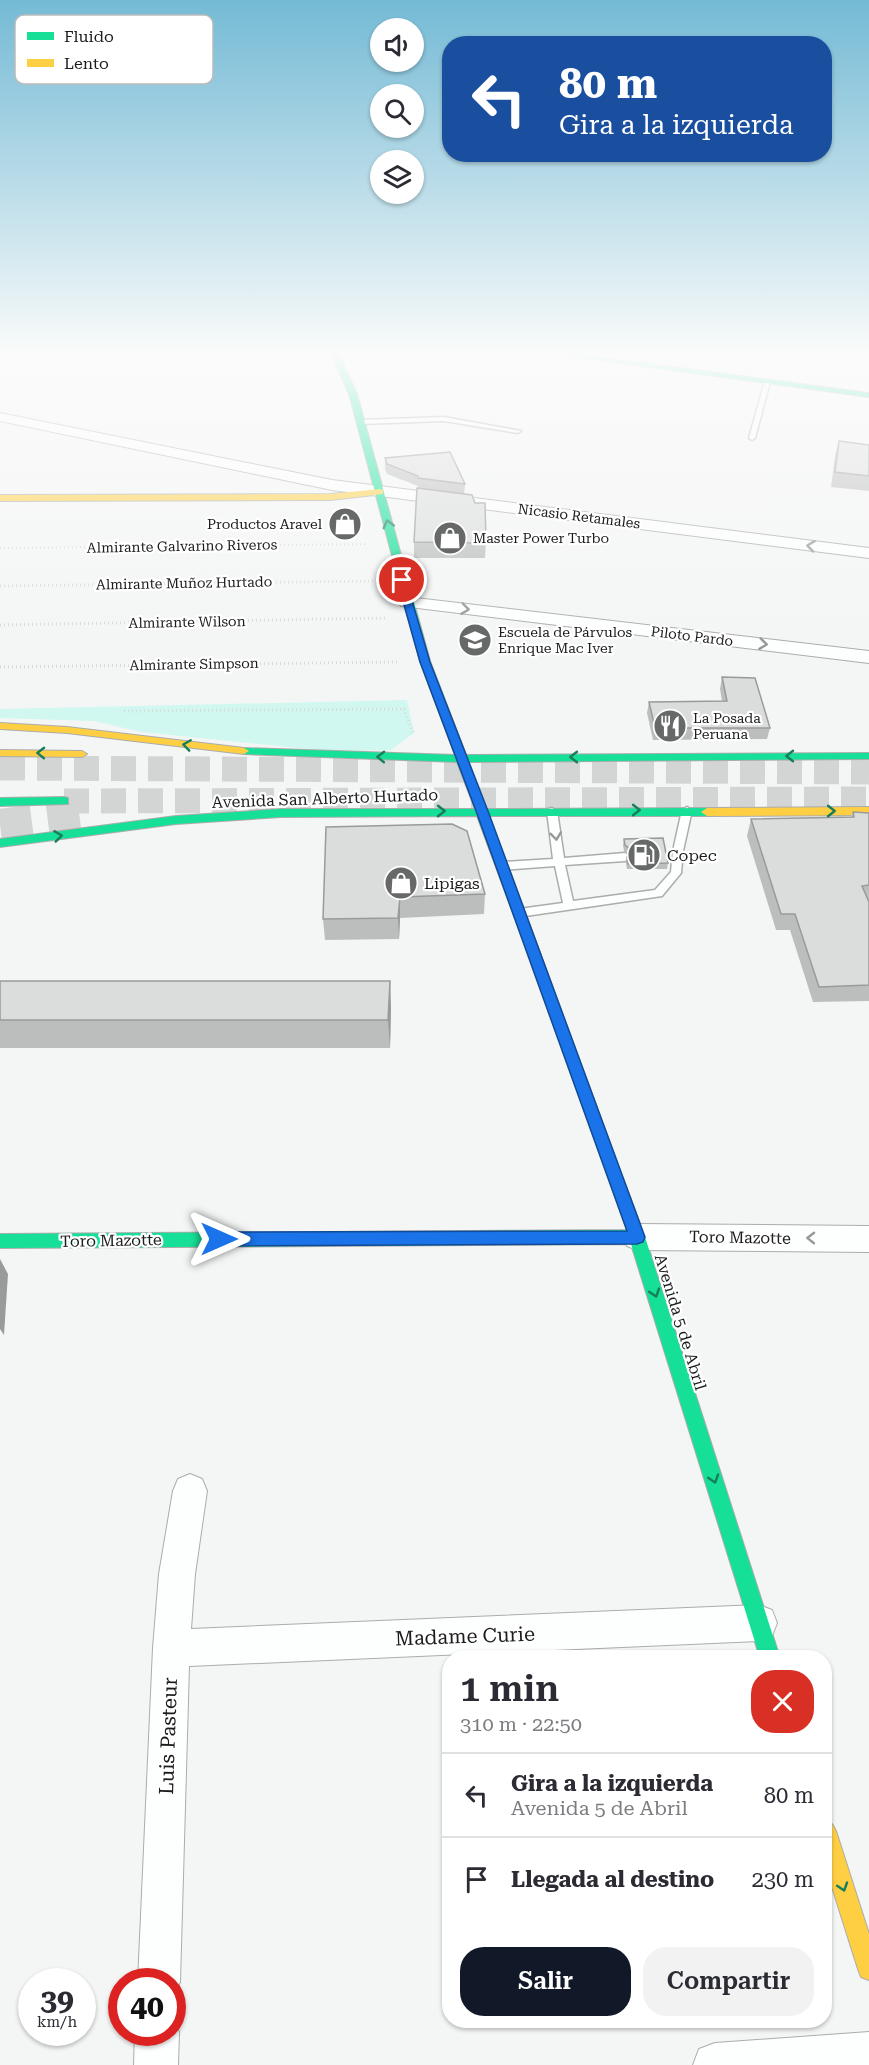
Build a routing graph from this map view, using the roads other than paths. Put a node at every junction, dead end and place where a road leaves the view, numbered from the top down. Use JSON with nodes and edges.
{"nodes":[{"id":1,"x":157,"y":449,"type":"edge"},
{"id":2,"x":368,"y":449,"type":"edge"},
{"id":3,"x":282,"y":475,"type":"junction"},
{"id":4,"x":380,"y":492,"type":"junction"},
{"id":5,"x":277,"y":497,"type":"junction"},
{"id":6,"x":0,"y":498,"type":"edge"},
{"id":7,"x":869,"y":553,"type":"edge"},
{"id":8,"x":407,"y":602,"type":"junction"},
{"id":9,"x":869,"y":657,"type":"edge"},
{"id":10,"x":0,"y":726,"type":"edge"},
{"id":11,"x":0,"y":753,"type":"edge"},
{"id":12,"x":82,"y":754,"type":"dead end"},
{"id":13,"x":869,"y":756,"type":"edge"},
{"id":14,"x":461,"y":758,"type":"junction"},
{"id":15,"x":64,"y":801,"type":"tunnel mouth"},
{"id":16,"x":0,"y":802,"type":"edge"},
{"id":17,"x":552,"y":810,"type":"junction"},
{"id":18,"x":687,"y":810,"type":"junction"},
{"id":19,"x":869,"y":810,"type":"edge"},
{"id":20,"x":482,"y":811,"type":"junction"},
{"id":21,"x":0,"y":843,"type":"edge"},
{"id":22,"x":678,"y":851,"type":"junction"},
{"id":23,"x":664,"y":854,"type":"edge"},
{"id":24,"x":625,"y":857,"type":"edge"},
{"id":25,"x":558,"y":862,"type":"junction"},
{"id":26,"x":502,"y":866,"type":"junction"},
{"id":27,"x":569,"y":906,"type":"junction"},
{"id":28,"x":519,"y":913,"type":"junction"},
{"id":29,"x":637,"y":1237,"type":"junction"},
{"id":30,"x":869,"y":1239,"type":"edge"},
{"id":31,"x":0,"y":1241,"type":"edge"},
{"id":32,"x":190,"y":1491,"type":"dead end"},
{"id":33,"x":759,"y":1623,"type":"junction"},
{"id":34,"x":171,"y":1648,"type":"junction"},
{"id":35,"x":767,"y":1650,"type":"edge"},
{"id":36,"x":832,"y":1853,"type":"edge"},
{"id":37,"x":160,"y":1968,"type":"edge"},
{"id":38,"x":869,"y":1969,"type":"edge"},
{"id":39,"x":157,"y":2046,"type":"edge"},
{"id":40,"x":869,"y":2054,"type":"edge"},
{"id":41,"x":156,"y":2065,"type":"edge"},
{"id":42,"x":715,"y":2065,"type":"edge"}],
"edges":[{"from":1,"to":3,"type":"street"},
{"from":2,"to":4,"type":"main road","name":"Avenida 5 de Abril"},
{"from":3,"to":4,"type":"street"},
{"from":3,"to":5,"type":"main road"},
{"from":4,"to":5,"type":"main road","name":"Nicasio Retamales"},
{"from":7,"to":4,"type":"street","name":"Nicasio Retamales","one_way":true},
{"from":8,"to":4,"type":"main road","name":"Avenida 5 de Abril","one_way":true},
{"from":5,"to":6,"type":"main road","name":"Nicasio Retamales"},
{"from":8,"to":9,"type":"street","name":"Piloto Pardo","one_way":true},
{"from":8,"to":14,"type":"main road","name":"Avenida 5 de Abril"},
{"from":14,"to":10,"type":"main road","one_way":true},
{"from":12,"to":11,"type":"main road","one_way":true},
{"from":13,"to":14,"type":"main road","one_way":true},
{"from":14,"to":20,"type":"main road","name":"Avenida 5 de Abril"},
{"from":15,"to":16,"type":"main road"},
{"from":17,"to":18,"type":"main road","name":"Avenida San Alberto Hurtado","one_way":true},
{"from":17,"to":20,"type":"main road","name":"Avenida San Alberto Hurtado"},
{"from":17,"to":25,"type":"lane","one_way":true},
{"from":18,"to":19,"type":"main road","name":"Avenida San Alberto Hurtado","one_way":true},
{"from":18,"to":22,"type":"lane"},
{"from":21,"to":20,"type":"main road","name":"Avenida San Alberto Hurtado","one_way":true},
{"from":20,"to":26,"type":"main road","name":"Avenida 5 de Abril"},
{"from":22,"to":23,"type":"lane"},
{"from":22,"to":27,"type":"lane"},
{"from":24,"to":25,"type":"lane"},
{"from":25,"to":26,"type":"lane"},
{"from":25,"to":27,"type":"lane"},
{"from":26,"to":28,"type":"main road","name":"Avenida 5 de Abril"},
{"from":27,"to":28,"type":"lane"},
{"from":28,"to":29,"type":"main road","name":"Avenida 5 de Abril"},
{"from":30,"to":29,"type":"street","name":"Toro Mazotte","one_way":true},
{"from":29,"to":31,"type":"main road","name":"Toro Mazotte"},
{"from":29,"to":33,"type":"main road","name":"Avenida 5 de Abril","one_way":true},
{"from":32,"to":34,"type":"street","name":"Luis Pasteur"},
{"from":33,"to":34,"type":"street","name":"Madame Curie"},
{"from":33,"to":35,"type":"main road","name":"Avenida 5 de Abril"},
{"from":34,"to":37,"type":"street","name":"Luis Pasteur"},
{"from":36,"to":38,"type":"main road","one_way":true},
{"from":39,"to":41,"type":"street"},
{"from":40,"to":42,"type":"street"}]}
